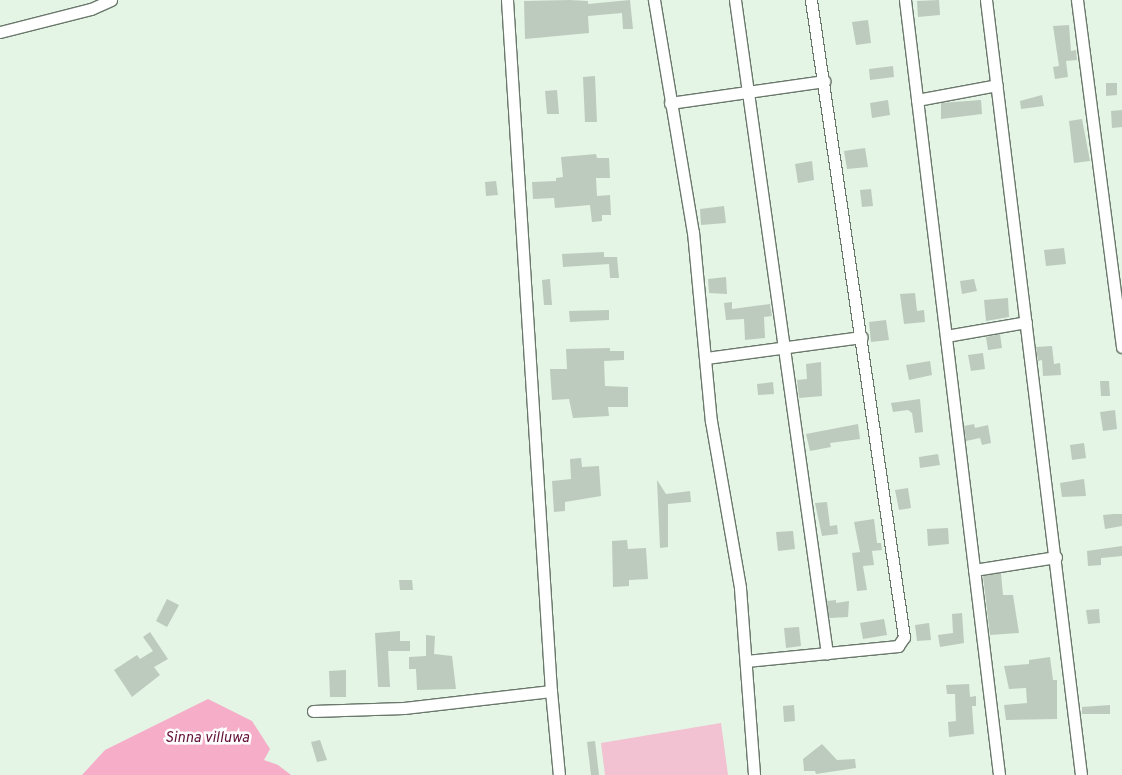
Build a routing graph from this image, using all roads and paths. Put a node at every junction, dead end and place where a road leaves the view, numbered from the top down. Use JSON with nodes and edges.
{"nodes":[{"id":1,"x":111,"y":0,"type":"edge"},
{"id":2,"x":507,"y":0,"type":"edge"},
{"id":3,"x":654,"y":0,"type":"edge"},
{"id":4,"x":736,"y":0,"type":"edge"},
{"id":5,"x":811,"y":0,"type":"edge"},
{"id":6,"x":905,"y":0,"type":"edge"},
{"id":7,"x":986,"y":0,"type":"edge"},
{"id":8,"x":1077,"y":0,"type":"edge"},
{"id":9,"x":0,"y":32,"type":"edge"},
{"id":10,"x":824,"y":81,"type":"junction"},
{"id":11,"x":997,"y":85,"type":"junction"},
{"id":12,"x":749,"y":92,"type":"junction"},
{"id":13,"x":917,"y":100,"type":"junction"},
{"id":14,"x":670,"y":103,"type":"junction"},
{"id":15,"x":1026,"y":322,"type":"junction"},
{"id":16,"x":946,"y":336,"type":"junction"},
{"id":17,"x":862,"y":337,"type":"junction"},
{"id":18,"x":1122,"y":347,"type":"edge"},
{"id":19,"x":784,"y":349,"type":"junction"},
{"id":20,"x":706,"y":358,"type":"junction"},
{"id":21,"x":1056,"y":557,"type":"junction"},
{"id":22,"x":974,"y":570,"type":"junction"},
{"id":23,"x":827,"y":654,"type":"junction"},
{"id":24,"x":746,"y":661,"type":"junction"},
{"id":25,"x":551,"y":691,"type":"junction"},
{"id":26,"x":313,"y":711,"type":"dead end"},
{"id":27,"x":559,"y":775,"type":"edge"},
{"id":28,"x":754,"y":775,"type":"edge"},
{"id":29,"x":998,"y":775,"type":"edge"},
{"id":30,"x":1081,"y":775,"type":"edge"}],
"edges":[{"from":1,"to":9,"type":"street"},
{"from":2,"to":25,"type":"street"},
{"from":3,"to":14,"type":"street"},
{"from":4,"to":12,"type":"street"},
{"from":5,"to":10,"type":"street"},
{"from":6,"to":13,"type":"street"},
{"from":7,"to":11,"type":"street"},
{"from":8,"to":18,"type":"street"},
{"from":10,"to":12,"type":"street"},
{"from":10,"to":17,"type":"street"},
{"from":11,"to":13,"type":"street"},
{"from":11,"to":15,"type":"street"},
{"from":12,"to":14,"type":"street"},
{"from":12,"to":19,"type":"street"},
{"from":13,"to":16,"type":"street"},
{"from":14,"to":20,"type":"street"},
{"from":15,"to":16,"type":"street"},
{"from":15,"to":21,"type":"street"},
{"from":16,"to":22,"type":"street"},
{"from":17,"to":19,"type":"street"},
{"from":17,"to":23,"type":"street"},
{"from":19,"to":20,"type":"street"},
{"from":19,"to":23,"type":"street"},
{"from":20,"to":24,"type":"street"},
{"from":21,"to":22,"type":"street"},
{"from":21,"to":30,"type":"street"},
{"from":22,"to":29,"type":"street"},
{"from":23,"to":24,"type":"street"},
{"from":24,"to":28,"type":"street"},
{"from":25,"to":26,"type":"street"},
{"from":25,"to":27,"type":"street"}]}
